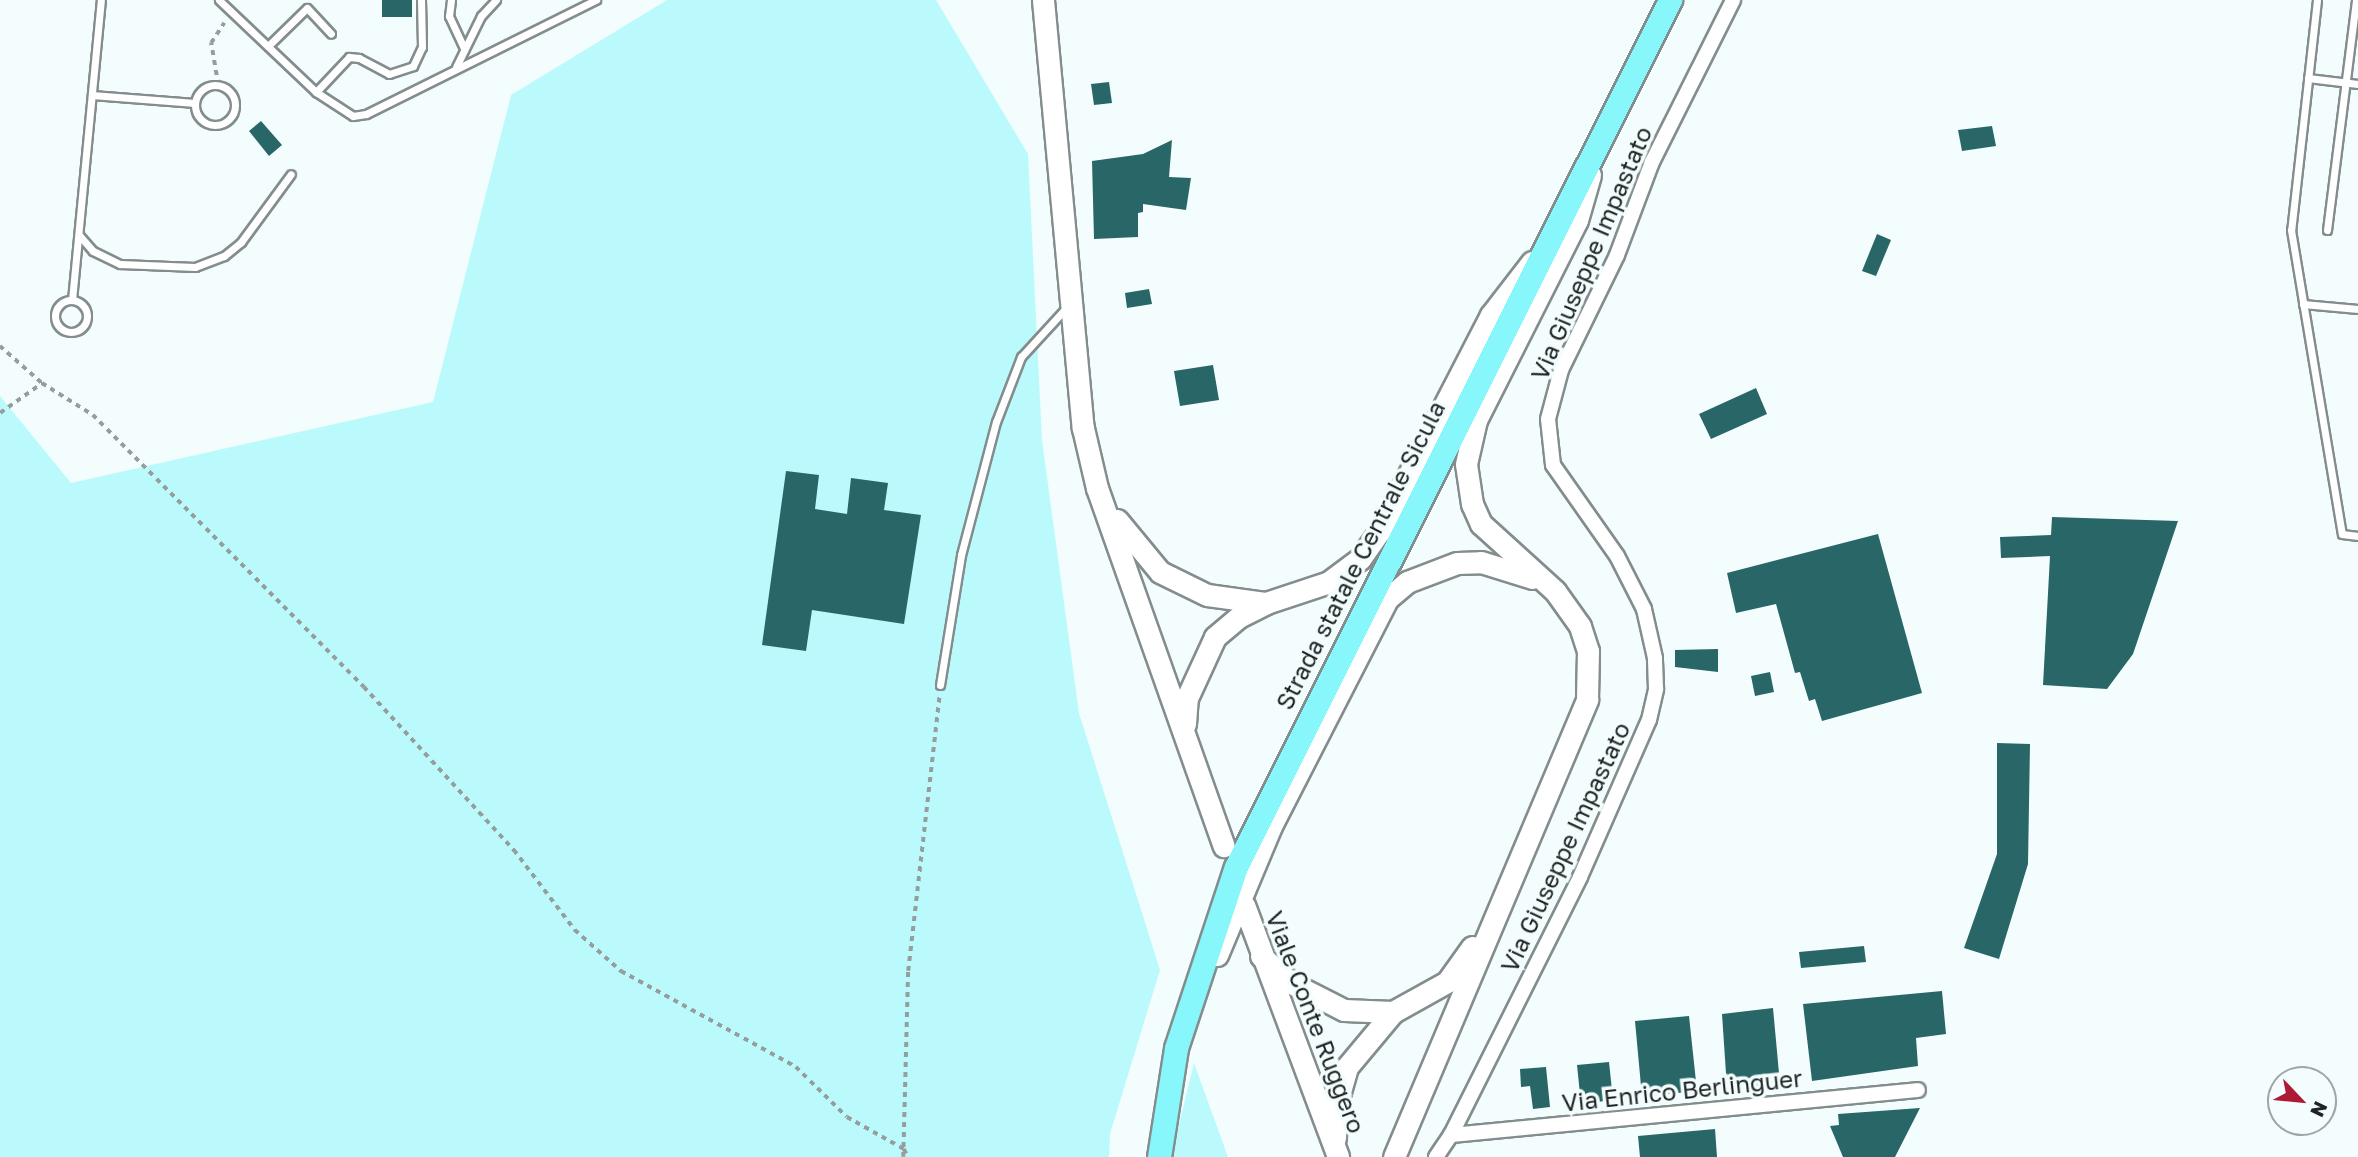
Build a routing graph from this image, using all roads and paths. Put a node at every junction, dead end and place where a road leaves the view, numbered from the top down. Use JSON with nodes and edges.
{"nodes":[{"id":1,"x":101,"y":0,"type":"edge"},
{"id":2,"x":219,"y":0,"type":"edge"},
{"id":3,"x":421,"y":0,"type":"edge"},
{"id":4,"x":451,"y":0,"type":"edge"},
{"id":5,"x":496,"y":0,"type":"edge"},
{"id":6,"x":596,"y":0,"type":"edge"},
{"id":7,"x":1043,"y":0,"type":"edge"},
{"id":8,"x":1670,"y":0,"type":"edge"},
{"id":9,"x":1733,"y":0,"type":"edge"},
{"id":10,"x":2317,"y":0,"type":"edge"},
{"id":11,"x":2356,"y":0,"type":"edge"},
{"id":12,"x":233,"y":13,"type":"junction"},
{"id":13,"x":331,"y":34,"type":"dead end"},
{"id":14,"x":268,"y":46,"type":"junction"},
{"id":15,"x":464,"y":48,"type":"junction"},
{"id":16,"x":456,"y":67,"type":"junction"},
{"id":17,"x":2308,"y":78,"type":"junction"},
{"id":18,"x":2347,"y":82,"type":"junction"},
{"id":19,"x":2358,"y":84,"type":"edge"},
{"id":20,"x":218,"y":85,"type":"junction"},
{"id":21,"x":316,"y":92,"type":"junction"},
{"id":22,"x":92,"y":95,"type":"junction"},
{"id":23,"x":195,"y":103,"type":"junction"},
{"id":24,"x":1600,"y":138,"type":"junction"},
{"id":25,"x":291,"y":174,"type":"dead end"},
{"id":26,"x":2327,"y":230,"type":"dead end"},
{"id":27,"x":79,"y":235,"type":"junction"},
{"id":28,"x":1548,"y":241,"type":"junction"},
{"id":29,"x":72,"y":300,"type":"junction"},
{"id":30,"x":1069,"y":304,"type":"junction"},
{"id":31,"x":2303,"y":304,"type":"junction"},
{"id":32,"x":2358,"y":309,"type":"edge"},
{"id":33,"x":0,"y":346,"type":"edge"},
{"id":34,"x":42,"y":383,"type":"junction"},
{"id":35,"x":0,"y":413,"type":"edge"},
{"id":36,"x":1097,"y":488,"type":"junction"},
{"id":37,"x":2358,"y":536,"type":"edge"},
{"id":38,"x":1544,"y":582,"type":"junction"},
{"id":39,"x":1266,"y":603,"type":"junction"},
{"id":40,"x":940,"y":685,"type":"joint"},
{"id":41,"x":1185,"y":731,"type":"junction"},
{"id":42,"x":1224,"y":846,"type":"dead end"},
{"id":43,"x":1506,"y":887,"type":"junction"},
{"id":44,"x":1244,"y":905,"type":"dead end"},
{"id":45,"x":1261,"y":956,"type":"junction"},
{"id":46,"x":1393,"y":1012,"type":"junction"},
{"id":47,"x":1176,"y":1048,"type":"junction"},
{"id":48,"x":1918,"y":1090,"type":"dead end"},
{"id":49,"x":1451,"y":1135,"type":"junction"},
{"id":50,"x":904,"y":1149,"type":"junction"},
{"id":51,"x":1336,"y":1152,"type":"edge"},
{"id":52,"x":905,"y":1157,"type":"edge"},
{"id":53,"x":1158,"y":1157,"type":"edge"},
{"id":54,"x":1394,"y":1157,"type":"edge"},
{"id":55,"x":1436,"y":1157,"type":"edge"}],
"edges":[{"from":1,"to":22,"type":"lane"},
{"from":2,"to":12,"type":"lane"},
{"from":3,"to":21,"type":"lane"},
{"from":4,"to":15,"type":"lane"},
{"from":5,"to":15,"type":"lane"},
{"from":6,"to":16,"type":"lane"},
{"from":7,"to":30,"type":"main road"},
{"from":8,"to":24,"type":"main road","name":"Strada statale Centrale Sicula"},
{"from":9,"to":49,"type":"street","name":"Via Giuseppe Impastato"},
{"from":10,"to":17,"type":"lane"},
{"from":11,"to":18,"type":"lane"},
{"from":12,"to":14,"type":"lane"},
{"from":12,"to":20,"type":"path"},
{"from":13,"to":14,"type":"lane"},
{"from":14,"to":21,"type":"lane"},
{"from":15,"to":16,"type":"lane"},
{"from":16,"to":21,"type":"lane"},
{"from":17,"to":18,"type":"lane"},
{"from":17,"to":31,"type":"lane"},
{"from":18,"to":19,"type":"lane"},
{"from":18,"to":26,"type":"lane"},
{"from":20,"to":23,"type":"lane"},
{"from":20,"to":23,"type":"lane"},
{"from":22,"to":23,"type":"lane"},
{"from":22,"to":27,"type":"lane"},
{"from":24,"to":28,"type":"main road","name":"Strada statale Centrale Sicula"},
{"from":24,"to":38,"type":"main road"},
{"from":25,"to":27,"type":"lane"},
{"from":27,"to":29,"type":"lane"},
{"from":28,"to":39,"type":"main road"},
{"from":28,"to":47,"type":"main road","name":"Strada statale Centrale Sicula"},
{"from":29,"to":29,"type":"lane"},
{"from":30,"to":36,"type":"main road"},
{"from":30,"to":40,"type":"lane"},
{"from":31,"to":32,"type":"lane"},
{"from":31,"to":37,"type":"lane"},
{"from":33,"to":34,"type":"path"},
{"from":34,"to":35,"type":"path"},
{"from":34,"to":50,"type":"path"},
{"from":36,"to":39,"type":"main road"},
{"from":36,"to":41,"type":"main road"},
{"from":38,"to":43,"type":"main road"},
{"from":38,"to":47,"type":"main road"},
{"from":39,"to":41,"type":"main road"},
{"from":40,"to":50,"type":"path"},
{"from":41,"to":42,"type":"main road"},
{"from":43,"to":46,"type":"main road"},
{"from":43,"to":54,"type":"main road"},
{"from":44,"to":45,"type":"main road","name":"Viale Conte Ruggero"},
{"from":45,"to":46,"type":"main road"},
{"from":45,"to":51,"type":"main road","name":"Viale Conte Ruggero"},
{"from":46,"to":51,"type":"main road"},
{"from":47,"to":53,"type":"main road","name":"Strada statale Centrale Sicula"},
{"from":48,"to":49,"type":"street","name":"Via Enrico Berlinguer"},
{"from":49,"to":55,"type":"street","name":"Via Giuseppe Impastato"},
{"from":50,"to":52,"type":"path"}]}
